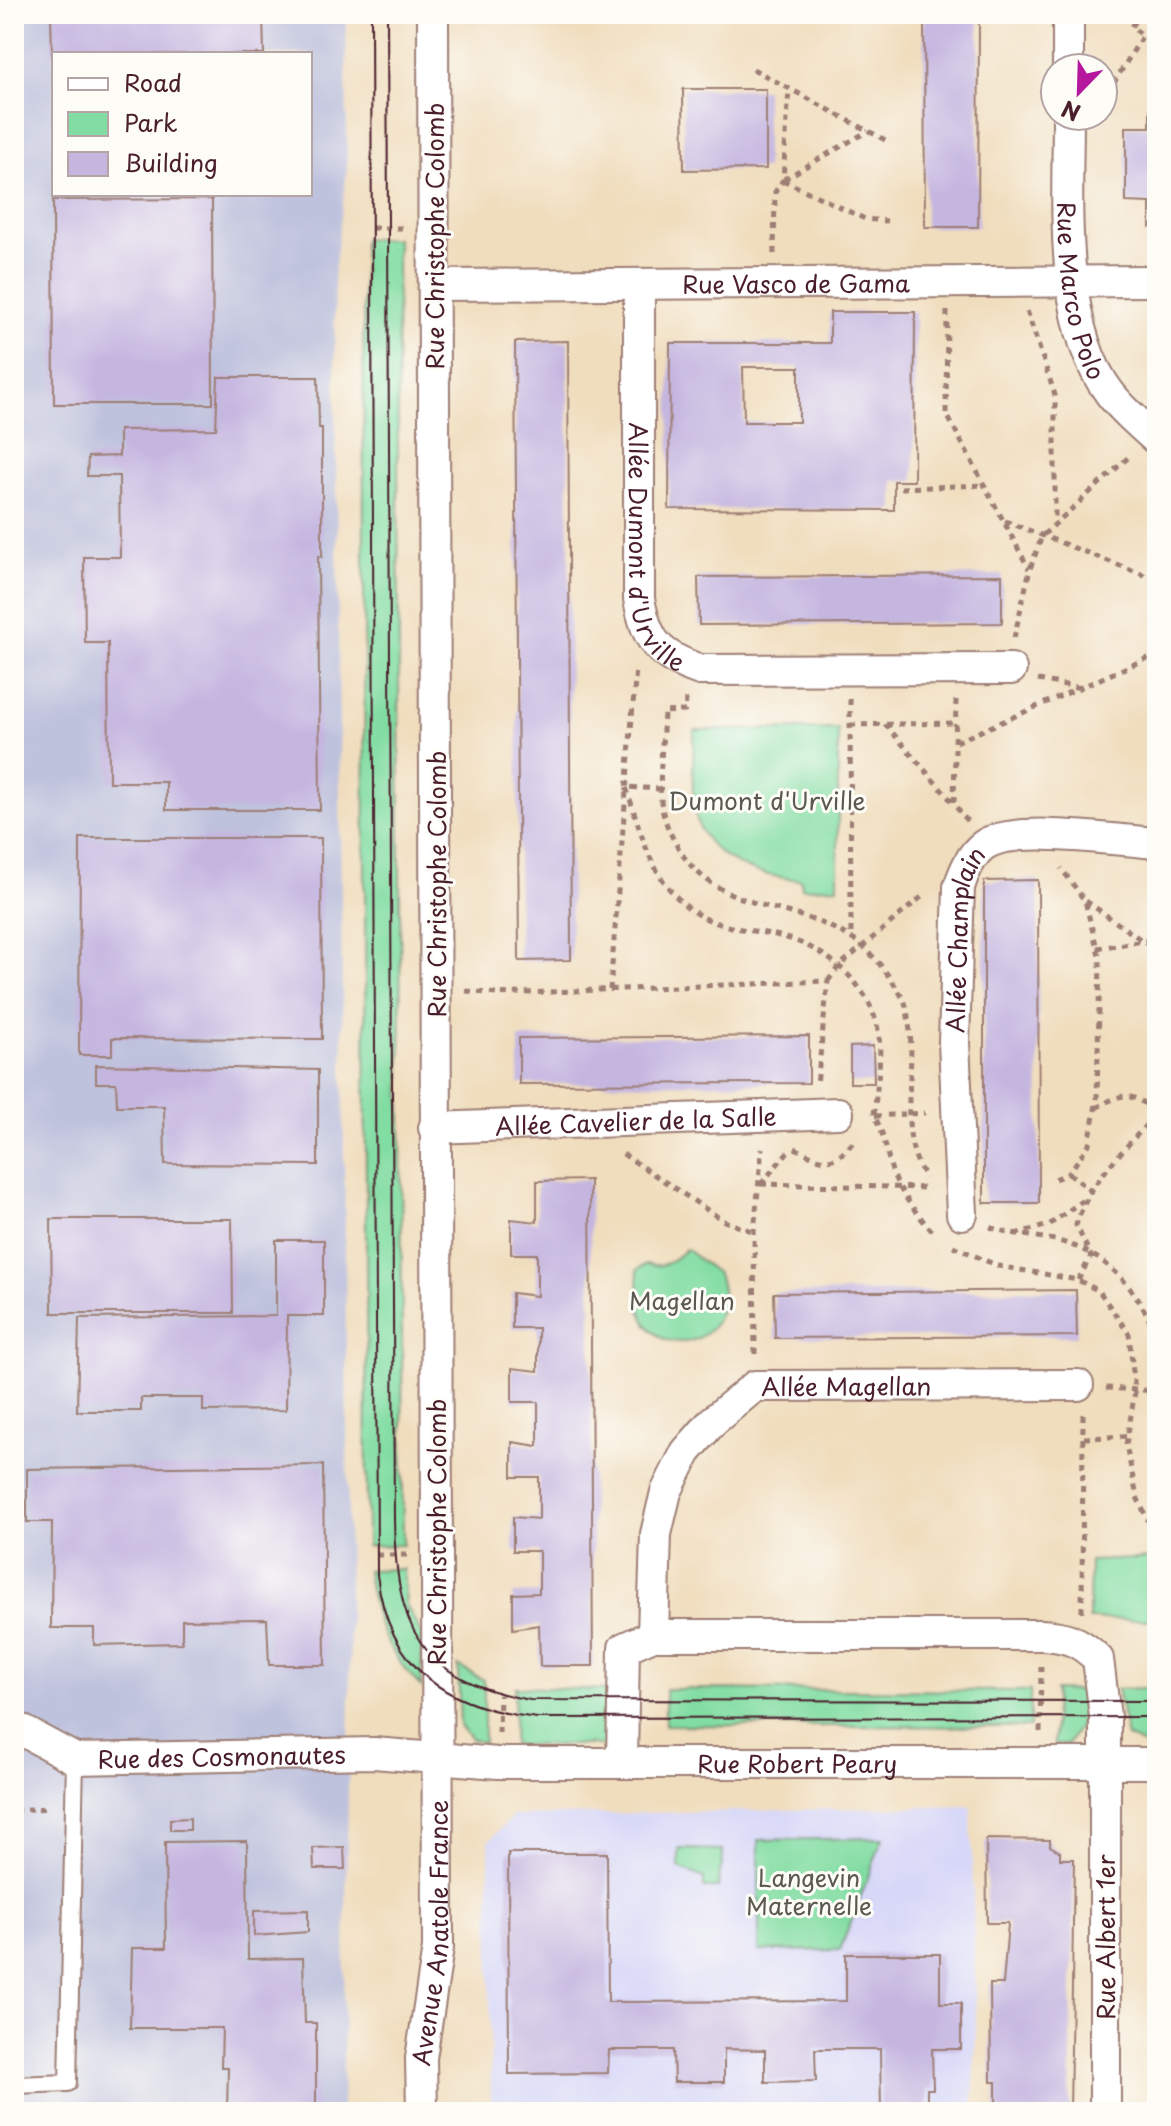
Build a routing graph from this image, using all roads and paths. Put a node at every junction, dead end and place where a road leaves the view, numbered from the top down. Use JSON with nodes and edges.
{"nodes":[{"id":1,"x":433,"y":14,"type":"edge"},
{"id":2,"x":1068,"y":14,"type":"edge"},
{"id":3,"x":1139,"y":14,"type":"edge"},
{"id":4,"x":1068,"y":52,"type":"edge"},
{"id":5,"x":753,"y":69,"type":"dead end"},
{"id":6,"x":1119,"y":74,"type":"edge"},
{"id":7,"x":789,"y":89,"type":"junction"},
{"id":8,"x":868,"y":131,"type":"junction"},
{"id":9,"x":1068,"y":132,"type":"edge"},
{"id":10,"x":887,"y":141,"type":"dead end"},
{"id":11,"x":783,"y":180,"type":"junction"},
{"id":12,"x":887,"y":221,"type":"dead end"},
{"id":13,"x":372,"y":228,"type":"dead end"},
{"id":14,"x":407,"y":228,"type":"dead end"},
{"id":15,"x":1071,"y":280,"type":"junction"},
{"id":16,"x":1025,"y":281,"type":"junction"},
{"id":17,"x":1157,"y":281,"type":"edge"},
{"id":18,"x":948,"y":282,"type":"junction"},
{"id":19,"x":774,"y":283,"type":"junction"},
{"id":20,"x":639,"y":284,"type":"junction"},
{"id":21,"x":434,"y":285,"type":"junction"},
{"id":22,"x":1155,"y":438,"type":"edge"},
{"id":23,"x":985,"y":485,"type":"junction"},
{"id":24,"x":901,"y":488,"type":"dead end"},
{"id":25,"x":1004,"y":520,"type":"junction"},
{"id":26,"x":1055,"y":521,"type":"junction"},
{"id":27,"x":1042,"y":536,"type":"junction"},
{"id":28,"x":1030,"y":569,"type":"junction"},
{"id":29,"x":1157,"y":580,"type":"edge"},
{"id":30,"x":645,"y":632,"type":"junction"},
{"id":31,"x":1157,"y":654,"type":"edge"},
{"id":32,"x":690,"y":666,"type":"junction"},
{"id":33,"x":956,"y":669,"type":"junction"},
{"id":34,"x":1011,"y":669,"type":"junction"},
{"id":35,"x":850,"y":670,"type":"junction"},
{"id":36,"x":1082,"y":688,"type":"junction"},
{"id":37,"x":956,"y":723,"type":"junction"},
{"id":38,"x":885,"y":724,"type":"junction"},
{"id":39,"x":850,"y":725,"type":"junction"},
{"id":40,"x":956,"y":742,"type":"junction"},
{"id":41,"x":626,"y":787,"type":"junction"},
{"id":42,"x":661,"y":789,"type":"junction"},
{"id":43,"x":954,"y":804,"type":"junction"},
{"id":44,"x":1036,"y":835,"type":"junction"},
{"id":45,"x":1157,"y":843,"type":"edge"},
{"id":46,"x":975,"y":856,"type":"junction"},
{"id":47,"x":1085,"y":901,"type":"junction"},
{"id":48,"x":851,"y":939,"type":"junction"},
{"id":49,"x":1157,"y":939,"type":"edge"},
{"id":50,"x":1146,"y":944,"type":"junction"},
{"id":51,"x":1097,"y":948,"type":"junction"},
{"id":52,"x":864,"y":949,"type":"junction"},
{"id":53,"x":1157,"y":951,"type":"edge"},
{"id":54,"x":839,"y":966,"type":"junction"},
{"id":55,"x":828,"y":981,"type":"junction"},
{"id":56,"x":438,"y":989,"type":"junction"},
{"id":57,"x":610,"y":990,"type":"junction"},
{"id":58,"x":1095,"y":1109,"type":"junction"},
{"id":59,"x":1157,"y":1112,"type":"edge"},
{"id":60,"x":826,"y":1113,"type":"joint"},
{"id":61,"x":909,"y":1113,"type":"junction"},
{"id":62,"x":764,"y":1115,"type":"junction"},
{"id":63,"x":874,"y":1116,"type":"junction"},
{"id":64,"x":583,"y":1125,"type":"junction"},
{"id":65,"x":434,"y":1128,"type":"junction"},
{"id":66,"x":959,"y":1148,"type":"junction"},
{"id":67,"x":1069,"y":1173,"type":"junction"},
{"id":68,"x":1055,"y":1179,"type":"dead end"},
{"id":69,"x":761,"y":1184,"type":"junction"},
{"id":70,"x":902,"y":1188,"type":"junction"},
{"id":71,"x":934,"y":1188,"type":"junction"},
{"id":72,"x":1090,"y":1190,"type":"junction"},
{"id":73,"x":1084,"y":1199,"type":"junction"},
{"id":74,"x":962,"y":1214,"type":"junction"},
{"id":75,"x":754,"y":1232,"type":"junction"},
{"id":76,"x":936,"y":1235,"type":"dead end"},
{"id":77,"x":1010,"y":1235,"type":"junction"},
{"id":78,"x":946,"y":1242,"type":"dead end"},
{"id":79,"x":1091,"y":1256,"type":"junction"},
{"id":80,"x":1078,"y":1280,"type":"junction"},
{"id":81,"x":1157,"y":1340,"type":"edge"},
{"id":82,"x":755,"y":1386,"type":"junction"},
{"id":83,"x":1135,"y":1391,"type":"junction"},
{"id":84,"x":1157,"y":1391,"type":"edge"},
{"id":85,"x":1081,"y":1399,"type":"junction"},
{"id":86,"x":1127,"y":1436,"type":"junction"},
{"id":87,"x":1084,"y":1438,"type":"junction"},
{"id":88,"x":1157,"y":1540,"type":"edge"},
{"id":89,"x":653,"y":1635,"type":"junction"},
{"id":90,"x":1041,"y":1635,"type":"junction"},
{"id":91,"x":1083,"y":1645,"type":"junction"},
{"id":92,"x":500,"y":1695,"type":"dead end"},
{"id":93,"x":14,"y":1726,"type":"edge"},
{"id":94,"x":498,"y":1746,"type":"dead end"},
{"id":95,"x":437,"y":1755,"type":"junction"},
{"id":96,"x":75,"y":1759,"type":"junction"},
{"id":97,"x":622,"y":1761,"type":"junction"},
{"id":98,"x":1040,"y":1761,"type":"junction"},
{"id":99,"x":1106,"y":1762,"type":"junction"},
{"id":100,"x":1157,"y":1763,"type":"edge"},
{"id":101,"x":72,"y":1806,"type":"junction"},
{"id":102,"x":14,"y":1810,"type":"edge"},
{"id":103,"x":14,"y":2085,"type":"edge"},
{"id":104,"x":422,"y":2112,"type":"edge"},
{"id":105,"x":1105,"y":2112,"type":"edge"}],
"edges":[{"from":1,"to":21,"type":"street","name":"Rue Christophe Colomb"},
{"from":2,"to":4,"type":"street"},
{"from":3,"to":6,"type":"path"},
{"from":5,"to":7,"type":"path"},
{"from":7,"to":8,"type":"path"},
{"from":7,"to":11,"type":"path"},
{"from":8,"to":10,"type":"path"},
{"from":8,"to":11,"type":"path"},
{"from":9,"to":15,"type":"street","name":"Rue Marco Polo"},
{"from":11,"to":12,"type":"path"},
{"from":11,"to":19,"type":"path"},
{"from":13,"to":14,"type":"path"},
{"from":15,"to":16,"type":"street","name":"Rue Vasco de Gama"},
{"from":15,"to":17,"type":"street","name":"Rue Vasco de Gama"},
{"from":15,"to":22,"type":"street","name":"Rue Marco Polo"},
{"from":16,"to":18,"type":"street","name":"Rue Vasco de Gama"},
{"from":16,"to":26,"type":"path"},
{"from":18,"to":19,"type":"street","name":"Rue Vasco de Gama"},
{"from":18,"to":23,"type":"path"},
{"from":19,"to":20,"type":"street","name":"Rue Vasco de Gama"},
{"from":20,"to":21,"type":"street","name":"Rue Vasco de Gama"},
{"from":20,"to":30,"type":"street","name":"Allée Dumont d'Urville"},
{"from":21,"to":56,"type":"street","name":"Rue Christophe Colomb"},
{"from":22,"to":26,"type":"path"},
{"from":23,"to":24,"type":"path"},
{"from":23,"to":25,"type":"path"},
{"from":25,"to":27,"type":"path"},
{"from":25,"to":28,"type":"path"},
{"from":26,"to":27,"type":"path"},
{"from":27,"to":28,"type":"path"},
{"from":27,"to":29,"type":"path"},
{"from":28,"to":34,"type":"path"},
{"from":30,"to":32,"type":"street","name":"Allée Dumont d'Urville"},
{"from":30,"to":41,"type":"path"},
{"from":31,"to":36,"type":"path"},
{"from":32,"to":35,"type":"street","name":"Allée Dumont d'Urville"},
{"from":32,"to":42,"type":"path"},
{"from":33,"to":34,"type":"street","name":"Allée Dumont d'Urville"},
{"from":33,"to":35,"type":"street","name":"Allée Dumont d'Urville"},
{"from":33,"to":37,"type":"path"},
{"from":34,"to":36,"type":"path"},
{"from":35,"to":39,"type":"path"},
{"from":36,"to":40,"type":"path"},
{"from":37,"to":38,"type":"path"},
{"from":37,"to":40,"type":"path"},
{"from":38,"to":39,"type":"path"},
{"from":38,"to":43,"type":"path"},
{"from":39,"to":48,"type":"path"},
{"from":40,"to":43,"type":"path"},
{"from":41,"to":42,"type":"path"},
{"from":41,"to":54,"type":"path"},
{"from":41,"to":57,"type":"path"},
{"from":42,"to":48,"type":"path"},
{"from":43,"to":46,"type":"path"},
{"from":44,"to":45,"type":"street","name":"Allée Champlain"},
{"from":44,"to":46,"type":"street","name":"Allée Champlain"},
{"from":44,"to":47,"type":"path"},
{"from":46,"to":52,"type":"path"},
{"from":46,"to":66,"type":"street","name":"Allée Champlain"},
{"from":47,"to":50,"type":"path"},
{"from":47,"to":51,"type":"path"},
{"from":48,"to":52,"type":"path"},
{"from":49,"to":50,"type":"path"},
{"from":50,"to":51,"type":"path"},
{"from":50,"to":53,"type":"path"},
{"from":51,"to":58,"type":"path"},
{"from":52,"to":54,"type":"path"},
{"from":52,"to":61,"type":"path"},
{"from":54,"to":55,"type":"path"},
{"from":54,"to":63,"type":"path"},
{"from":55,"to":57,"type":"path"},
{"from":55,"to":60,"type":"path"},
{"from":56,"to":57,"type":"path"},
{"from":56,"to":65,"type":"street","name":"Rue Christophe Colomb"},
{"from":58,"to":59,"type":"path"},
{"from":58,"to":67,"type":"path"},
{"from":59,"to":72,"type":"path"},
{"from":60,"to":62,"type":"street","name":"Allée Cavelier de la Salle"},
{"from":61,"to":63,"type":"path"},
{"from":61,"to":66,"type":"path"},
{"from":61,"to":71,"type":"path"},
{"from":62,"to":64,"type":"street","name":"Allée Cavelier de la Salle"},
{"from":62,"to":69,"type":"path"},
{"from":63,"to":70,"type":"path"},
{"from":64,"to":65,"type":"street","name":"Allée Cavelier de la Salle"},
{"from":64,"to":75,"type":"path"},
{"from":65,"to":95,"type":"street","name":"Rue Christophe Colomb"},
{"from":66,"to":74,"type":"street","name":"Allée Champlain"},
{"from":67,"to":68,"type":"path"},
{"from":67,"to":72,"type":"path"},
{"from":69,"to":70,"type":"path"},
{"from":69,"to":75,"type":"path"},
{"from":70,"to":71,"type":"path"},
{"from":70,"to":76,"type":"path"},
{"from":71,"to":74,"type":"path"},
{"from":72,"to":73,"type":"path"},
{"from":73,"to":77,"type":"path"},
{"from":73,"to":79,"type":"path"},
{"from":74,"to":77,"type":"path"},
{"from":75,"to":82,"type":"path"},
{"from":77,"to":79,"type":"path"},
{"from":78,"to":80,"type":"path"},
{"from":79,"to":80,"type":"path"},
{"from":79,"to":81,"type":"path"},
{"from":80,"to":83,"type":"path"},
{"from":82,"to":85,"type":"street","name":"Allée Magellan"},
{"from":82,"to":89,"type":"street","name":"Allée Magellan"},
{"from":83,"to":84,"type":"path"},
{"from":83,"to":85,"type":"path"},
{"from":83,"to":86,"type":"path"},
{"from":85,"to":87,"type":"path"},
{"from":86,"to":87,"type":"path"},
{"from":86,"to":88,"type":"path"},
{"from":87,"to":91,"type":"path"},
{"from":89,"to":90,"type":"street"},
{"from":89,"to":97,"type":"street"},
{"from":90,"to":91,"type":"street"},
{"from":90,"to":98,"type":"path"},
{"from":91,"to":99,"type":"street"},
{"from":92,"to":94,"type":"path"},
{"from":93,"to":96,"type":"street","name":"Rue des Cosmonautes"},
{"from":95,"to":96,"type":"street","name":"Rue des Cosmonautes"},
{"from":95,"to":97,"type":"street","name":"Rue Robert Peary"},
{"from":95,"to":104,"type":"street","name":"Avenue Anatole France"},
{"from":96,"to":101,"type":"lane"},
{"from":97,"to":98,"type":"street","name":"Rue Robert Peary"},
{"from":98,"to":99,"type":"street","name":"Rue Robert Peary"},
{"from":99,"to":100,"type":"street","name":"Rue Robert Peary"},
{"from":99,"to":105,"type":"street","name":"Rue Albert 1er"},
{"from":101,"to":102,"type":"path"},
{"from":101,"to":103,"type":"lane"}]}
